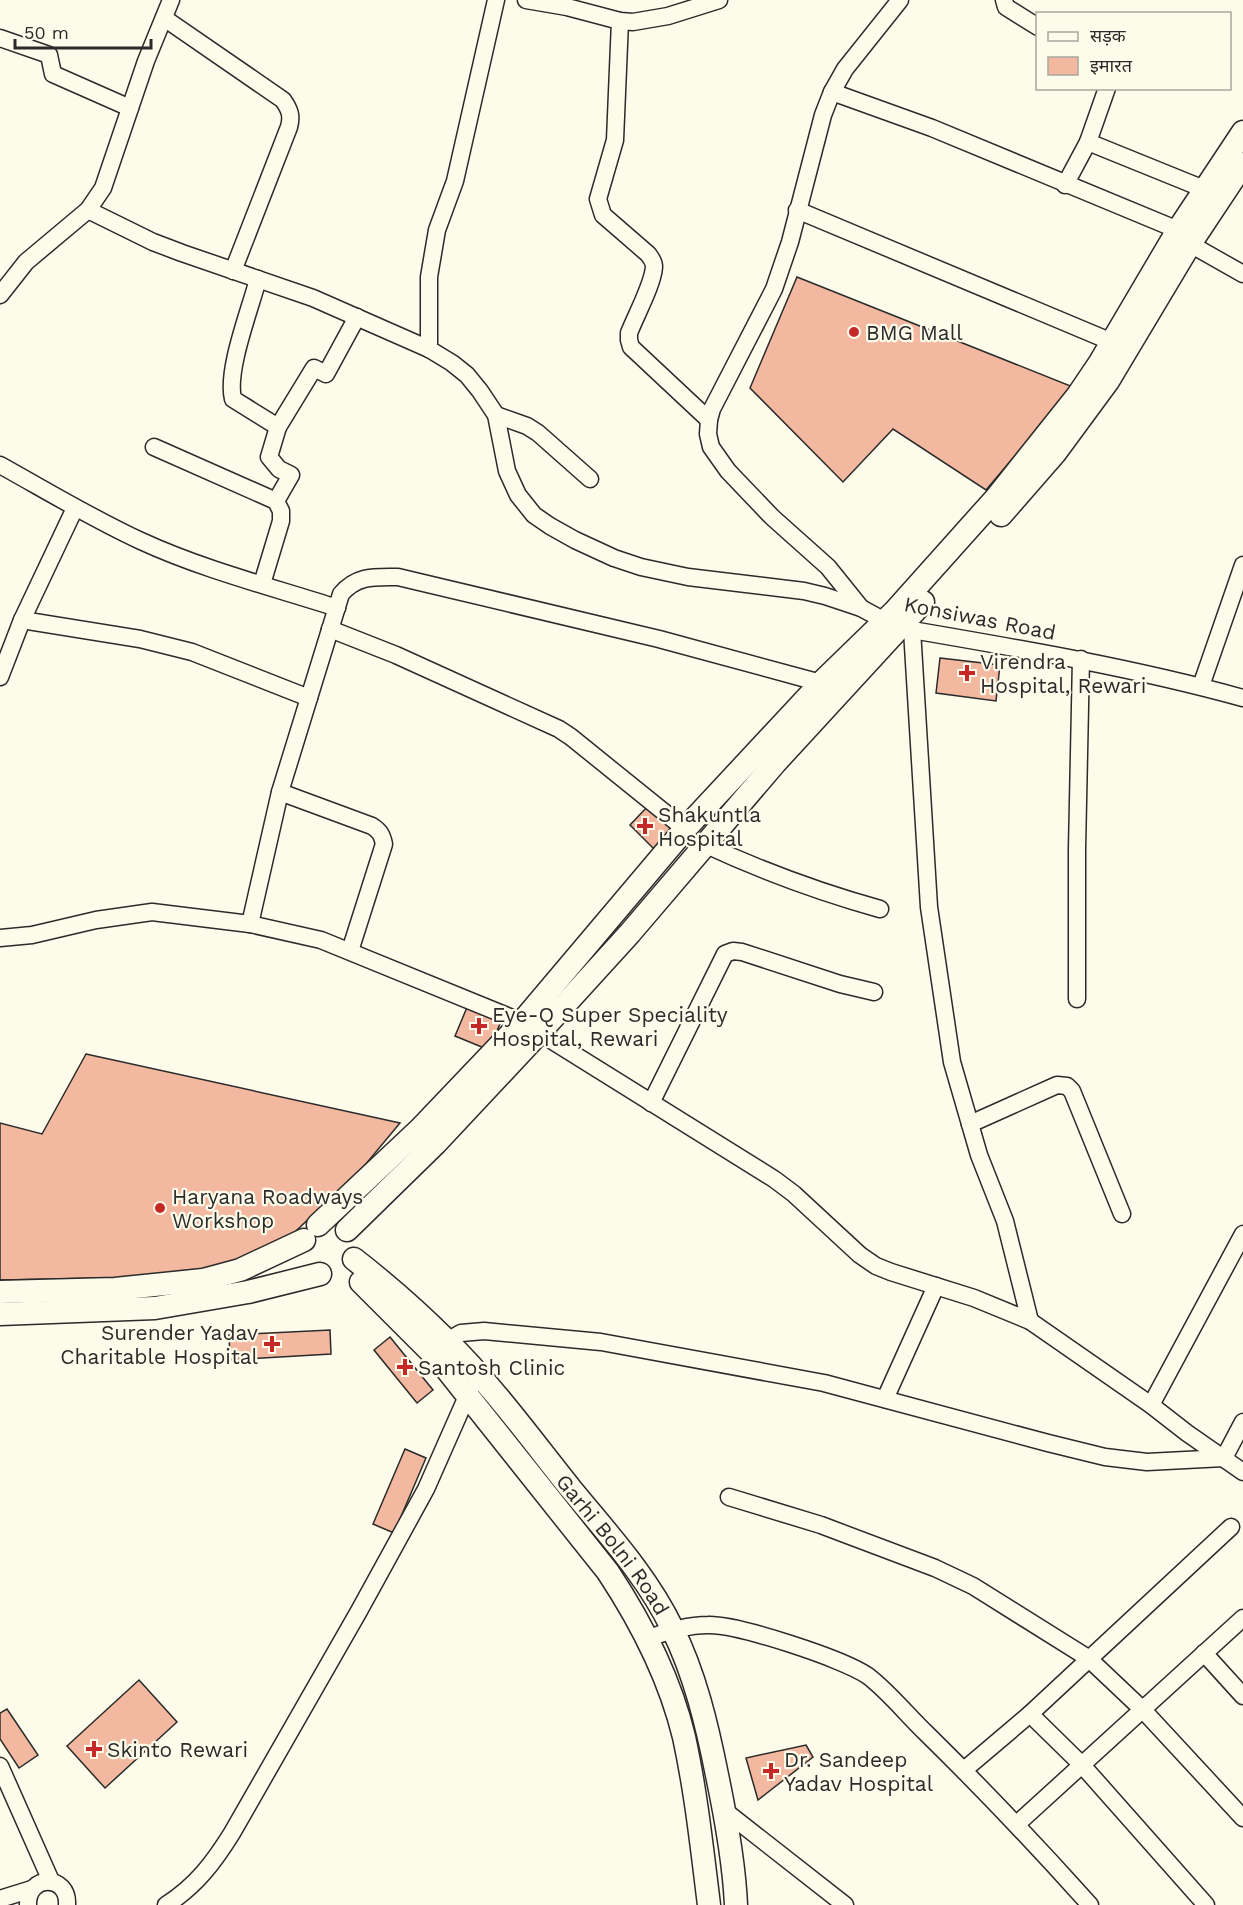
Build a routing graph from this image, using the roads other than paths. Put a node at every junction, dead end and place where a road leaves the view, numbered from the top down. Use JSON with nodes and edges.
{"nodes":[{"id":1,"x":171,"y":0,"type":"edge"},
{"id":2,"x":496,"y":0,"type":"edge"},
{"id":3,"x":719,"y":0,"type":"edge"},
{"id":4,"x":900,"y":0,"type":"edge"},
{"id":5,"x":1004,"y":0,"type":"edge"},
{"id":6,"x":535,"y":1,"type":"edge"},
{"id":7,"x":164,"y":18,"type":"junction"},
{"id":8,"x":620,"y":21,"type":"junction"},
{"id":9,"x":1036,"y":26,"type":"edge"},
{"id":10,"x":0,"y":38,"type":"edge"},
{"id":11,"x":1106,"y":90,"type":"edge"},
{"id":12,"x":832,"y":92,"type":"junction"},
{"id":13,"x":130,"y":108,"type":"junction"},
{"id":14,"x":1243,"y":132,"type":"edge"},
{"id":15,"x":1088,"y":142,"type":"junction"},
{"id":16,"x":1243,"y":164,"type":"edge"},
{"id":17,"x":1065,"y":185,"type":"junction"},
{"id":18,"x":1204,"y":189,"type":"junction"},
{"id":19,"x":88,"y":210,"type":"junction"},
{"id":20,"x":797,"y":210,"type":"junction"},
{"id":21,"x":1184,"y":237,"type":"junction"},
{"id":22,"x":233,"y":271,"type":"junction"},
{"id":23,"x":1243,"y":274,"type":"edge"},
{"id":24,"x":258,"y":279,"type":"junction"},
{"id":25,"x":0,"y":296,"type":"edge"},
{"id":26,"x":357,"y":317,"type":"junction"},
{"id":27,"x":1113,"y":342,"type":"junction"},
{"id":28,"x":429,"y":350,"type":"junction"},
{"id":29,"x":496,"y":415,"type":"junction"},
{"id":30,"x":709,"y":420,"type":"junction"},
{"id":31,"x":278,"y":427,"type":"junction"},
{"id":32,"x":154,"y":447,"type":"dead end"},
{"id":33,"x":0,"y":465,"type":"edge"},
{"id":34,"x":590,"y":479,"type":"dead end"},
{"id":35,"x":276,"y":501,"type":"junction"},
{"id":36,"x":75,"y":508,"type":"junction"},
{"id":37,"x":1243,"y":565,"type":"edge"},
{"id":38,"x":262,"y":584,"type":"junction"},
{"id":39,"x":336,"y":608,"type":"junction"},
{"id":40,"x":861,"y":608,"type":"junction"},
{"id":41,"x":22,"y":620,"type":"junction"},
{"id":42,"x":899,"y":626,"type":"junction"},
{"id":43,"x":330,"y":629,"type":"junction"},
{"id":44,"x":1081,"y":659,"type":"junction"},
{"id":45,"x":0,"y":677,"type":"edge"},
{"id":46,"x":822,"y":683,"type":"junction"},
{"id":47,"x":1201,"y":686,"type":"junction"},
{"id":48,"x":309,"y":698,"type":"junction"},
{"id":49,"x":1243,"y":698,"type":"edge"},
{"id":50,"x":280,"y":792,"type":"junction"},
{"id":51,"x":685,"y":829,"type":"junction"},
{"id":52,"x":704,"y":844,"type":"junction"},
{"id":53,"x":880,"y":909,"type":"dead end"},
{"id":54,"x":250,"y":924,"type":"junction"},
{"id":55,"x":0,"y":938,"type":"edge"},
{"id":56,"x":350,"y":951,"type":"junction"},
{"id":57,"x":874,"y":992,"type":"dead end"},
{"id":58,"x":1077,"y":999,"type":"dead end"},
{"id":59,"x":530,"y":1028,"type":"junction"},
{"id":60,"x":651,"y":1103,"type":"junction"},
{"id":61,"x":970,"y":1124,"type":"junction"},
{"id":62,"x":1122,"y":1214,"type":"dead end"},
{"id":63,"x":348,"y":1230,"type":"junction"},
{"id":64,"x":311,"y":1232,"type":"junction"},
{"id":65,"x":1243,"y":1234,"type":"edge"},
{"id":66,"x":351,"y":1264,"type":"junction"},
{"id":67,"x":320,"y":1274,"type":"junction"},
{"id":68,"x":936,"y":1286,"type":"junction"},
{"id":69,"x":0,"y":1292,"type":"edge"},
{"id":70,"x":0,"y":1314,"type":"edge"},
{"id":71,"x":1030,"y":1321,"type":"junction"},
{"id":72,"x":440,"y":1348,"type":"junction"},
{"id":73,"x":472,"y":1385,"type":"junction"},
{"id":74,"x":885,"y":1399,"type":"junction"},
{"id":75,"x":1151,"y":1405,"type":"junction"},
{"id":76,"x":1243,"y":1422,"type":"edge"},
{"id":77,"x":1224,"y":1458,"type":"junction"},
{"id":78,"x":1243,"y":1472,"type":"edge"},
{"id":79,"x":729,"y":1497,"type":"dead end"},
{"id":80,"x":1232,"y":1527,"type":"dead end"},
{"id":81,"x":1243,"y":1618,"type":"edge"},
{"id":82,"x":673,"y":1629,"type":"junction"},
{"id":83,"x":647,"y":1639,"type":"junction"},
{"id":84,"x":1204,"y":1653,"type":"junction"},
{"id":85,"x":1088,"y":1658,"type":"junction"},
{"id":86,"x":1243,"y":1696,"type":"edge"},
{"id":87,"x":1143,"y":1710,"type":"junction"},
{"id":88,"x":1030,"y":1714,"type":"junction"},
{"id":89,"x":1082,"y":1765,"type":"junction"},
{"id":90,"x":0,"y":1766,"type":"edge"},
{"id":91,"x":964,"y":1770,"type":"junction"},
{"id":92,"x":725,"y":1811,"type":"junction"},
{"id":93,"x":1243,"y":1818,"type":"edge"},
{"id":94,"x":1017,"y":1824,"type":"junction"},
{"id":95,"x":51,"y":1881,"type":"junction"},
{"id":96,"x":30,"y":1897,"type":"edge"},
{"id":97,"x":0,"y":1899,"type":"edge"},
{"id":98,"x":67,"y":1905,"type":"edge"},
{"id":99,"x":166,"y":1905,"type":"edge"},
{"id":100,"x":709,"y":1905,"type":"edge"},
{"id":101,"x":736,"y":1905,"type":"edge"},
{"id":102,"x":845,"y":1905,"type":"edge"},
{"id":103,"x":1090,"y":1905,"type":"edge"},
{"id":104,"x":1206,"y":1905,"type":"edge"}],
"edges":[{"from":1,"to":7,"type":"street"},
{"from":2,"to":28,"type":"street"},
{"from":3,"to":8,"type":"street"},
{"from":4,"to":12,"type":"street"},
{"from":5,"to":9,"type":"street"},
{"from":6,"to":8,"type":"street"},
{"from":7,"to":13,"type":"street"},
{"from":7,"to":22,"type":"street"},
{"from":8,"to":30,"type":"street"},
{"from":10,"to":13,"type":"street"},
{"from":11,"to":15,"type":"street"},
{"from":12,"to":17,"type":"street"},
{"from":12,"to":20,"type":"street"},
{"from":13,"to":19,"type":"street"},
{"from":14,"to":18,"type":"main road"},
{"from":15,"to":17,"type":"street"},
{"from":15,"to":18,"type":"street"},
{"from":16,"to":21,"type":"main road"},
{"from":17,"to":21,"type":"street"},
{"from":18,"to":21,"type":"main road"},
{"from":19,"to":22,"type":"street"},
{"from":19,"to":25,"type":"street"},
{"from":20,"to":27,"type":"street"},
{"from":20,"to":30,"type":"street"},
{"from":21,"to":23,"type":"street"},
{"from":21,"to":27,"type":"main road"},
{"from":21,"to":42,"type":"main road"},
{"from":22,"to":24,"type":"street"},
{"from":24,"to":26,"type":"street"},
{"from":24,"to":31,"type":"street"},
{"from":26,"to":28,"type":"street"},
{"from":26,"to":31,"type":"street"},
{"from":27,"to":42,"type":"main road"},
{"from":28,"to":29,"type":"street"},
{"from":29,"to":34,"type":"street"},
{"from":29,"to":40,"type":"street"},
{"from":30,"to":40,"type":"street"},
{"from":31,"to":35,"type":"street"},
{"from":32,"to":35,"type":"street"},
{"from":33,"to":36,"type":"street"},
{"from":35,"to":38,"type":"street"},
{"from":36,"to":38,"type":"street"},
{"from":36,"to":41,"type":"street"},
{"from":37,"to":47,"type":"street"},
{"from":38,"to":39,"type":"street"},
{"from":39,"to":43,"type":"street"},
{"from":39,"to":46,"type":"street"},
{"from":40,"to":42,"type":"street","name":"Konsiwas Road"},
{"from":41,"to":45,"type":"street"},
{"from":41,"to":48,"type":"street"},
{"from":42,"to":44,"type":"street","name":"Konsiwas Road"},
{"from":42,"to":46,"type":"main road"},
{"from":42,"to":52,"type":"main road"},
{"from":42,"to":61,"type":"street"},
{"from":43,"to":48,"type":"street"},
{"from":43,"to":51,"type":"street"},
{"from":44,"to":47,"type":"street","name":"Konsiwas Road"},
{"from":44,"to":58,"type":"street"},
{"from":46,"to":51,"type":"main road"},
{"from":47,"to":49,"type":"street","name":"Konsiwas Road"},
{"from":48,"to":50,"type":"street"},
{"from":50,"to":54,"type":"street"},
{"from":50,"to":56,"type":"street"},
{"from":51,"to":59,"type":"main road"},
{"from":52,"to":53,"type":"street"},
{"from":52,"to":59,"type":"main road"},
{"from":54,"to":55,"type":"street"},
{"from":54,"to":56,"type":"street"},
{"from":56,"to":59,"type":"street"},
{"from":57,"to":60,"type":"street"},
{"from":59,"to":60,"type":"street"},
{"from":59,"to":63,"type":"main road"},
{"from":59,"to":64,"type":"main road"},
{"from":60,"to":68,"type":"street"},
{"from":61,"to":62,"type":"street"},
{"from":61,"to":71,"type":"street"},
{"from":63,"to":64,"type":"main road"},
{"from":63,"to":66,"type":"main road"},
{"from":64,"to":67,"type":"main road"},
{"from":64,"to":69,"type":"main road"},
{"from":65,"to":75,"type":"street"},
{"from":66,"to":67,"type":"main road"},
{"from":66,"to":72,"type":"main road","name":"Garhi Bolni Road"},
{"from":67,"to":70,"type":"main road"},
{"from":68,"to":71,"type":"street"},
{"from":68,"to":74,"type":"street"},
{"from":71,"to":75,"type":"street"},
{"from":72,"to":73,"type":"main road","name":"Garhi Bolni Road"},
{"from":72,"to":74,"type":"street"},
{"from":73,"to":82,"type":"main road","name":"Garhi Bolni Road"},
{"from":73,"to":83,"type":"main road","name":"Garhi Bolni Road"},
{"from":73,"to":99,"type":"street"},
{"from":74,"to":77,"type":"street"},
{"from":75,"to":77,"type":"street"},
{"from":76,"to":77,"type":"street"},
{"from":77,"to":78,"type":"street"},
{"from":79,"to":85,"type":"street"},
{"from":80,"to":85,"type":"street"},
{"from":81,"to":84,"type":"street"},
{"from":82,"to":83,"type":"street"},
{"from":82,"to":91,"type":"street"},
{"from":82,"to":92,"type":"main road","name":"Garhi Bolni Road"},
{"from":83,"to":100,"type":"main road","name":"Garhi Bolni Road"},
{"from":84,"to":86,"type":"street"},
{"from":84,"to":87,"type":"street"},
{"from":85,"to":87,"type":"street"},
{"from":85,"to":88,"type":"street"},
{"from":87,"to":89,"type":"street"},
{"from":87,"to":93,"type":"street"},
{"from":88,"to":89,"type":"street"},
{"from":88,"to":91,"type":"street"},
{"from":89,"to":94,"type":"street"},
{"from":89,"to":104,"type":"street"},
{"from":90,"to":95,"type":"street"},
{"from":91,"to":94,"type":"street"},
{"from":92,"to":101,"type":"main road","name":"Garhi Bolni Road"},
{"from":92,"to":102,"type":"street"},
{"from":94,"to":103,"type":"street"},
{"from":95,"to":96,"type":"street"},
{"from":95,"to":98,"type":"street"},
{"from":96,"to":97,"type":"street"}]}
